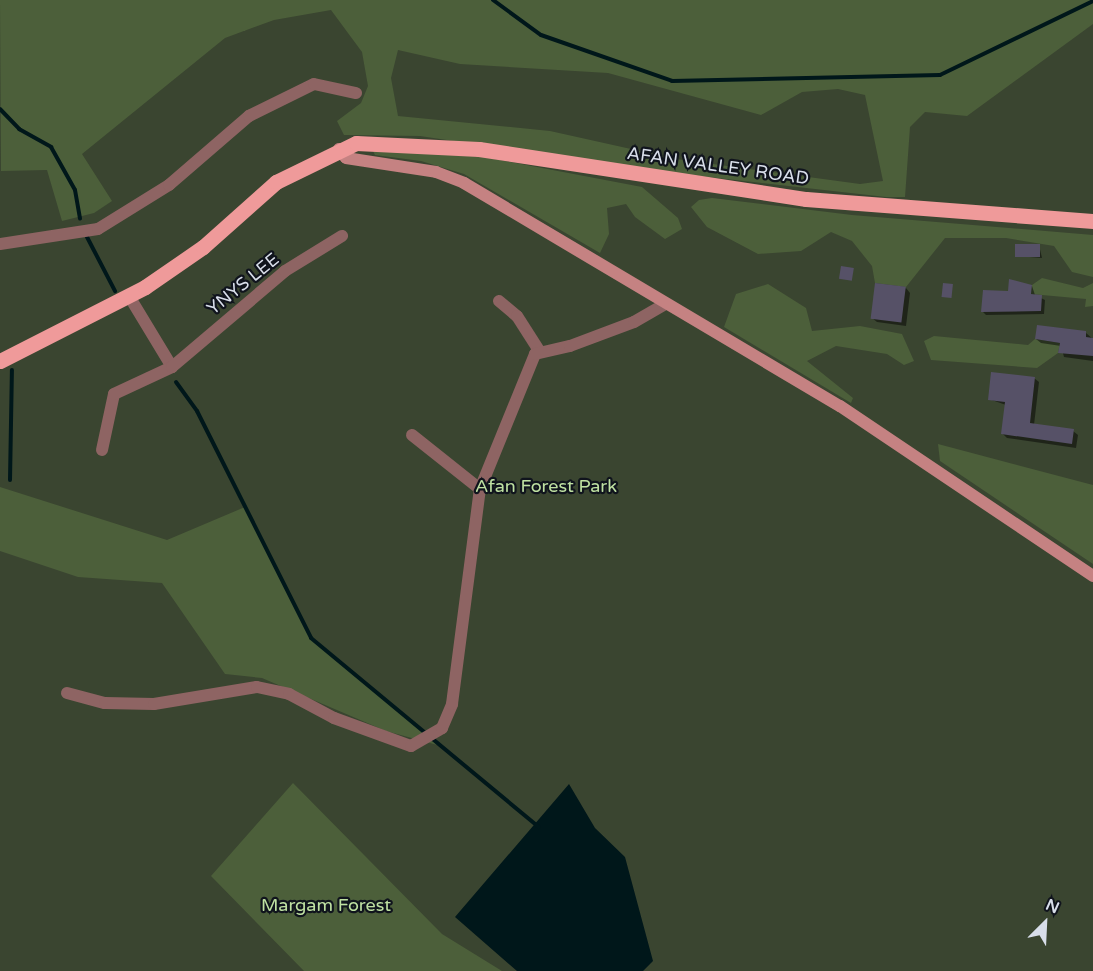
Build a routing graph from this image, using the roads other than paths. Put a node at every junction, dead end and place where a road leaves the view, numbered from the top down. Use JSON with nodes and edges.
{"nodes":[{"id":1,"x":356,"y":93,"type":"dead end"},
{"id":2,"x":339,"y":149,"type":"junction"},
{"id":3,"x":1093,"y":221,"type":"edge"},
{"id":4,"x":342,"y":236,"type":"dead end"},
{"id":5,"x":0,"y":244,"type":"edge"},
{"id":6,"x":129,"y":296,"type":"junction"},
{"id":7,"x":499,"y":301,"type":"dead end"},
{"id":8,"x":664,"y":305,"type":"junction"},
{"id":9,"x":540,"y":352,"type":"junction"},
{"id":10,"x":0,"y":361,"type":"edge"},
{"id":11,"x":172,"y":367,"type":"junction"},
{"id":12,"x":412,"y":435,"type":"dead end"},
{"id":13,"x":102,"y":450,"type":"dead end"},
{"id":14,"x":480,"y":489,"type":"junction"},
{"id":15,"x":1093,"y":576,"type":"edge"},
{"id":16,"x":67,"y":693,"type":"dead end"}],
"edges":[{"from":1,"to":5,"type":"street"},
{"from":2,"to":3,"type":"main road","name":"AFAN VALLEY ROAD"},
{"from":2,"to":6,"type":"main road","name":"AFAN VALLEY ROAD"},
{"from":2,"to":8,"type":"main road"},
{"from":4,"to":11,"type":"street","name":"YNYS LEE"},
{"from":6,"to":10,"type":"main road","name":"AFAN VALLEY ROAD"},
{"from":6,"to":11,"type":"street"},
{"from":7,"to":9,"type":"street"},
{"from":8,"to":9,"type":"street"},
{"from":8,"to":15,"type":"main road"},
{"from":9,"to":14,"type":"street"},
{"from":11,"to":13,"type":"street","name":"YNYS LEE"},
{"from":12,"to":14,"type":"street"},
{"from":14,"to":16,"type":"street"}]}
